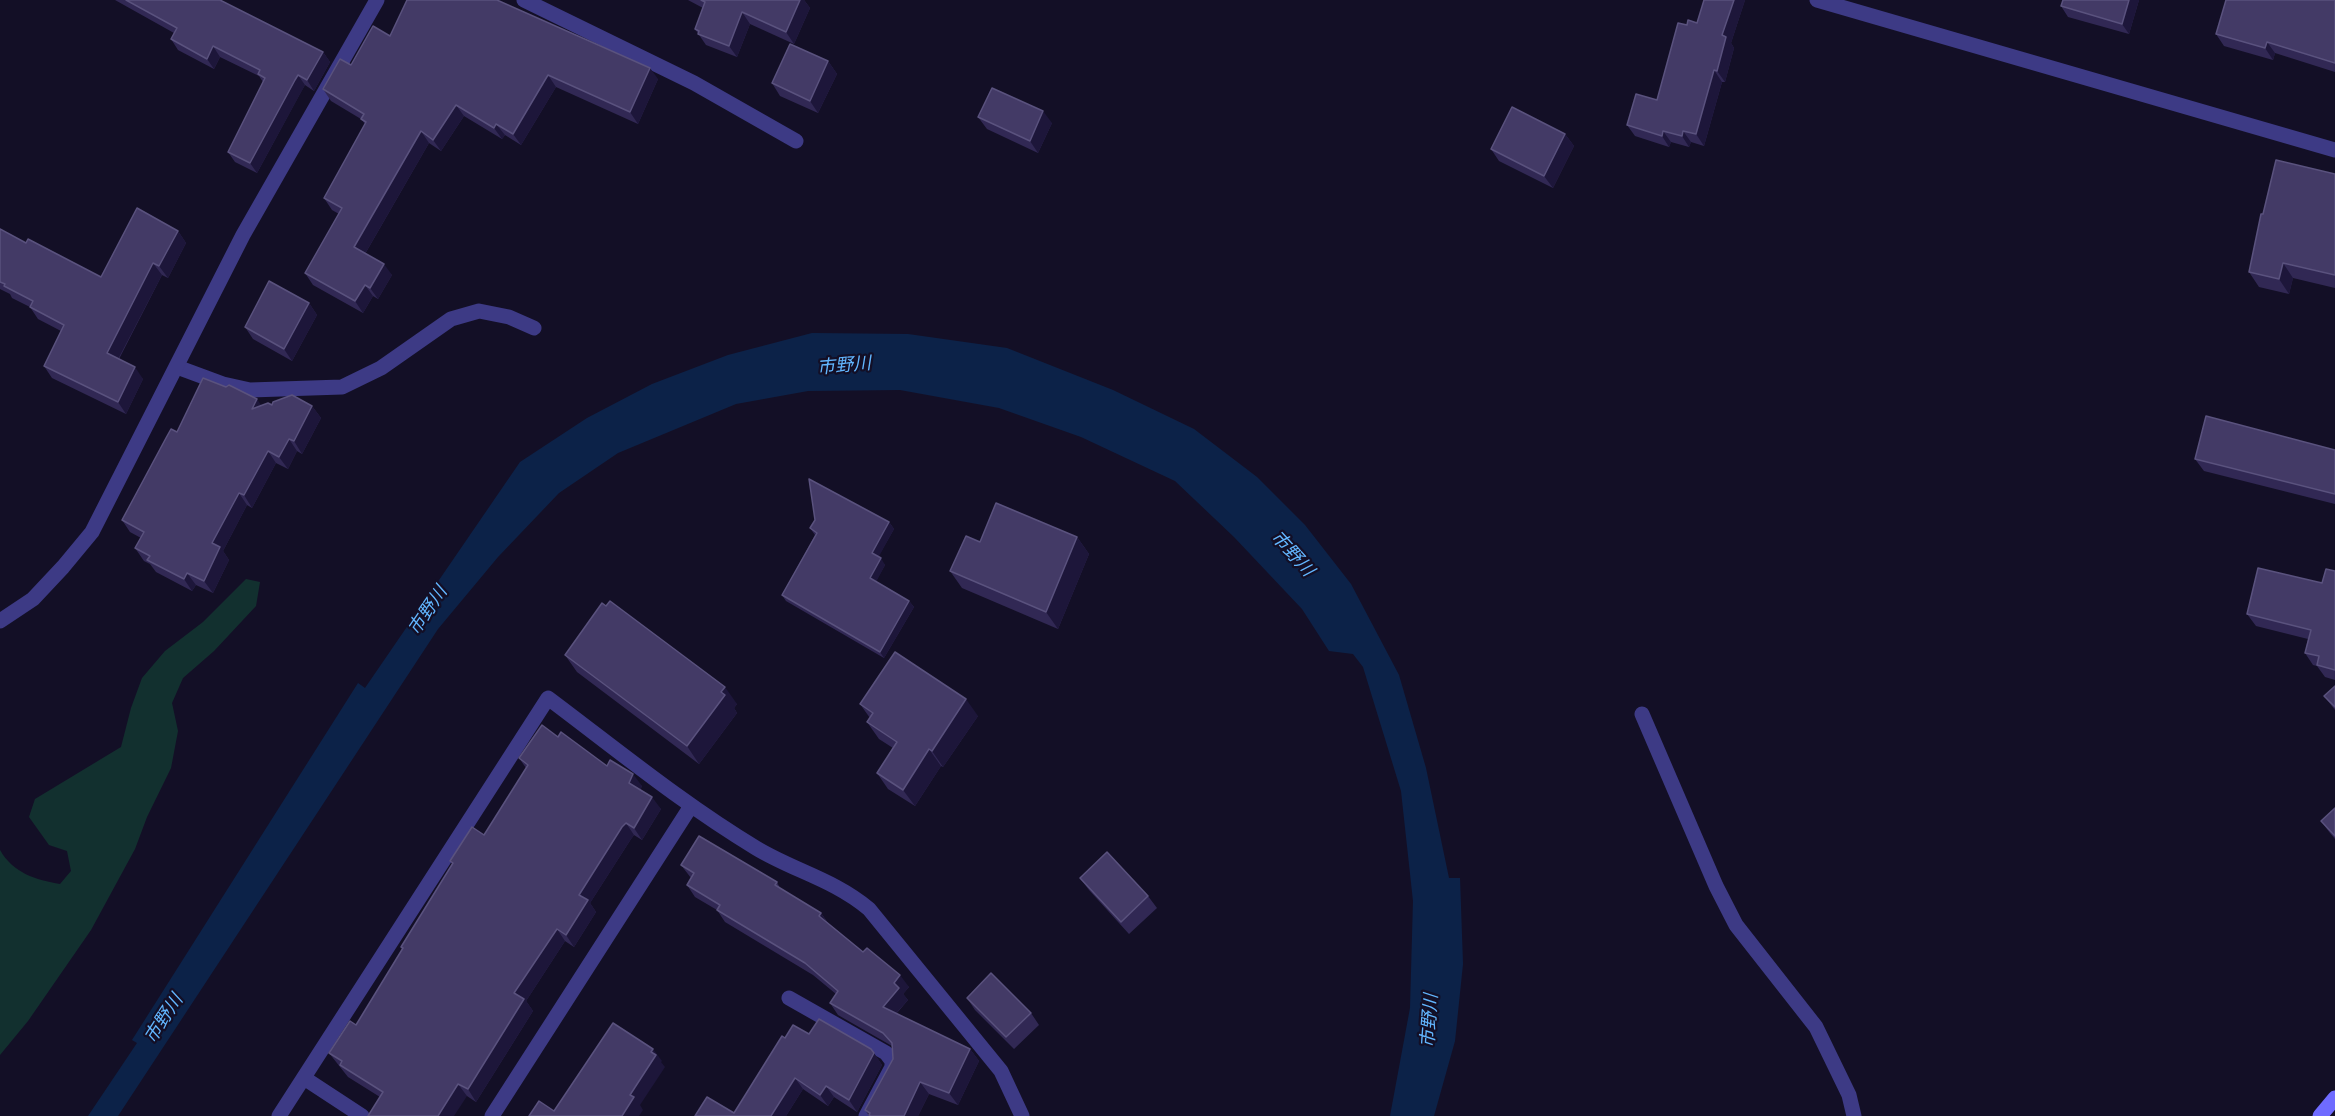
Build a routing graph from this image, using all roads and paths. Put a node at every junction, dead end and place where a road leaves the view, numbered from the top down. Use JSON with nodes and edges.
{"nodes":[{"id":1,"x":377,"y":0,"type":"edge"},
{"id":2,"x":524,"y":0,"type":"edge"},
{"id":3,"x":1817,"y":0,"type":"edge"},
{"id":4,"x":796,"y":141,"type":"dead end"},
{"id":5,"x":2335,"y":150,"type":"edge"},
{"id":6,"x":534,"y":328,"type":"dead end"},
{"id":7,"x":177,"y":367,"type":"junction"},
{"id":8,"x":0,"y":621,"type":"edge"},
{"id":9,"x":1642,"y":714,"type":"dead end"},
{"id":10,"x":691,"y":806,"type":"junction"},
{"id":11,"x":789,"y":998,"type":"dead end"},
{"id":12,"x":304,"y":1078,"type":"junction"},
{"id":13,"x":2335,"y":1098,"type":"edge"},
{"id":14,"x":279,"y":1116,"type":"edge"},
{"id":15,"x":362,"y":1116,"type":"edge"},
{"id":16,"x":492,"y":1116,"type":"edge"},
{"id":17,"x":866,"y":1116,"type":"edge"},
{"id":18,"x":1022,"y":1116,"type":"edge"},
{"id":19,"x":1854,"y":1116,"type":"edge"},
{"id":20,"x":2320,"y":1116,"type":"edge"}],
"edges":[{"from":1,"to":7,"type":"street"},
{"from":2,"to":4,"type":"street"},
{"from":3,"to":5,"type":"street"},
{"from":6,"to":7,"type":"street"},
{"from":7,"to":8,"type":"street"},
{"from":9,"to":19,"type":"street"},
{"from":10,"to":12,"type":"street"},
{"from":10,"to":16,"type":"street"},
{"from":10,"to":18,"type":"street"},
{"from":11,"to":17,"type":"street"},
{"from":12,"to":14,"type":"street"},
{"from":12,"to":15,"type":"street"},
{"from":13,"to":20,"type":"main road"}]}
